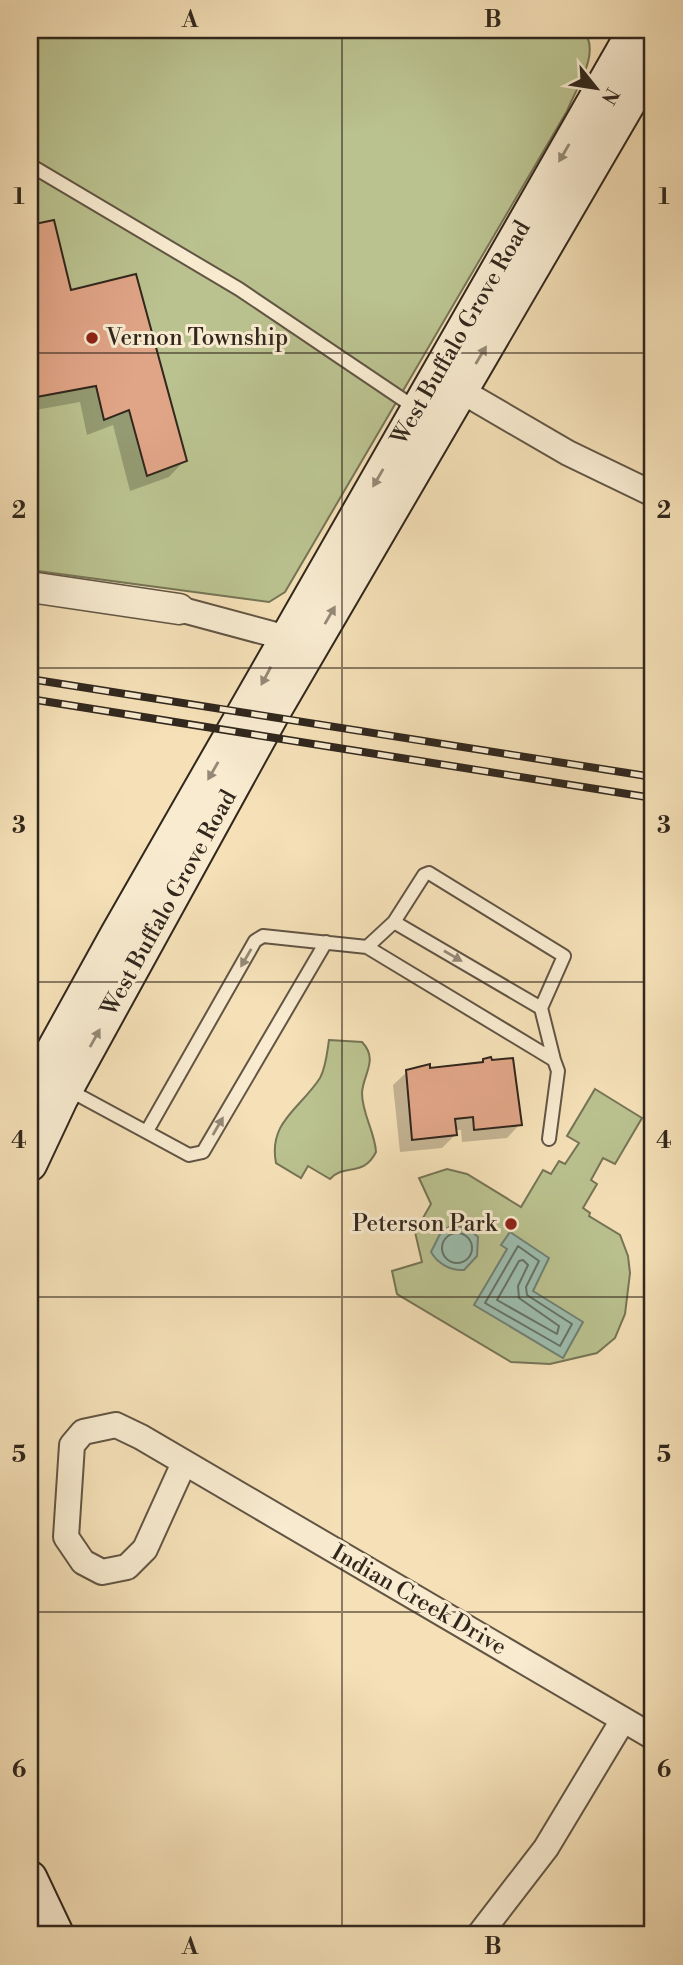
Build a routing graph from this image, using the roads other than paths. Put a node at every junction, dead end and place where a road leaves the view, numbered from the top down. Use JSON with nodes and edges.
{"nodes":[{"id":1,"x":629,"y":32,"type":"edge"},
{"id":2,"x":653,"y":61,"type":"edge"},
{"id":3,"x":30,"y":165,"type":"edge"},
{"id":4,"x":448,"y":384,"type":"junction"},
{"id":5,"x":417,"y":409,"type":"junction"},
{"id":6,"x":653,"y":494,"type":"edge"},
{"id":7,"x":30,"y":587,"type":"edge"},
{"id":8,"x":179,"y":609,"type":"joint"},
{"id":9,"x":300,"y":641,"type":"junction"},
{"id":10,"x":394,"y":922,"type":"junction"},
{"id":11,"x":326,"y":942,"type":"junction"},
{"id":12,"x":367,"y":947,"type":"junction"},
{"id":13,"x":541,"y":1008,"type":"junction"},
{"id":14,"x":554,"y":1060,"type":"junction"},
{"id":15,"x":66,"y":1089,"type":"junction"},
{"id":16,"x":30,"y":1099,"type":"edge"},
{"id":17,"x":147,"y":1131,"type":"junction"},
{"id":18,"x":549,"y":1139,"type":"dead end"},
{"id":19,"x":30,"y":1164,"type":"edge"},
{"id":20,"x":184,"y":1463,"type":"junction"},
{"id":21,"x":623,"y":1720,"type":"junction"},
{"id":22,"x":653,"y":1737,"type":"edge"},
{"id":23,"x":30,"y":1878,"type":"edge"},
{"id":24,"x":57,"y":1935,"type":"edge"},
{"id":25,"x":479,"y":1935,"type":"edge"}],
"edges":[{"from":1,"to":4,"type":"main road","name":"West Buffalo Grove Road","one_way":true},
{"from":4,"to":2,"type":"main road","name":"West Buffalo Grove Road","one_way":true},
{"from":3,"to":5,"type":"lane"},
{"from":4,"to":5,"type":"main road","name":"West Buffalo Grove Road"},
{"from":4,"to":6,"type":"street"},
{"from":9,"to":4,"type":"main road","name":"West Buffalo Grove Road","one_way":true},
{"from":5,"to":9,"type":"main road","name":"West Buffalo Grove Road","one_way":true},
{"from":7,"to":8,"type":"street"},
{"from":8,"to":9,"type":"street"},
{"from":15,"to":9,"type":"main road","name":"West Buffalo Grove Road","one_way":true},
{"from":9,"to":16,"type":"main road","name":"West Buffalo Grove Road","one_way":true},
{"from":10,"to":12,"type":"lane"},
{"from":10,"to":13,"type":"lane","one_way":true},
{"from":10,"to":13,"type":"lane"},
{"from":11,"to":12,"type":"lane"},
{"from":11,"to":17,"type":"lane","one_way":true},
{"from":17,"to":11,"type":"lane","one_way":true},
{"from":12,"to":14,"type":"lane"},
{"from":13,"to":14,"type":"lane"},
{"from":14,"to":18,"type":"lane"},
{"from":15,"to":17,"type":"lane"},
{"from":15,"to":19,"type":"main road","name":"West Buffalo Grove Road"},
{"from":20,"to":20,"type":"street","name":"Indian Creek Drive"},
{"from":20,"to":21,"type":"street","name":"Indian Creek Drive"},
{"from":21,"to":22,"type":"street","name":"Indian Creek Drive"},
{"from":21,"to":25,"type":"street"},
{"from":23,"to":24,"type":"main road"}]}
